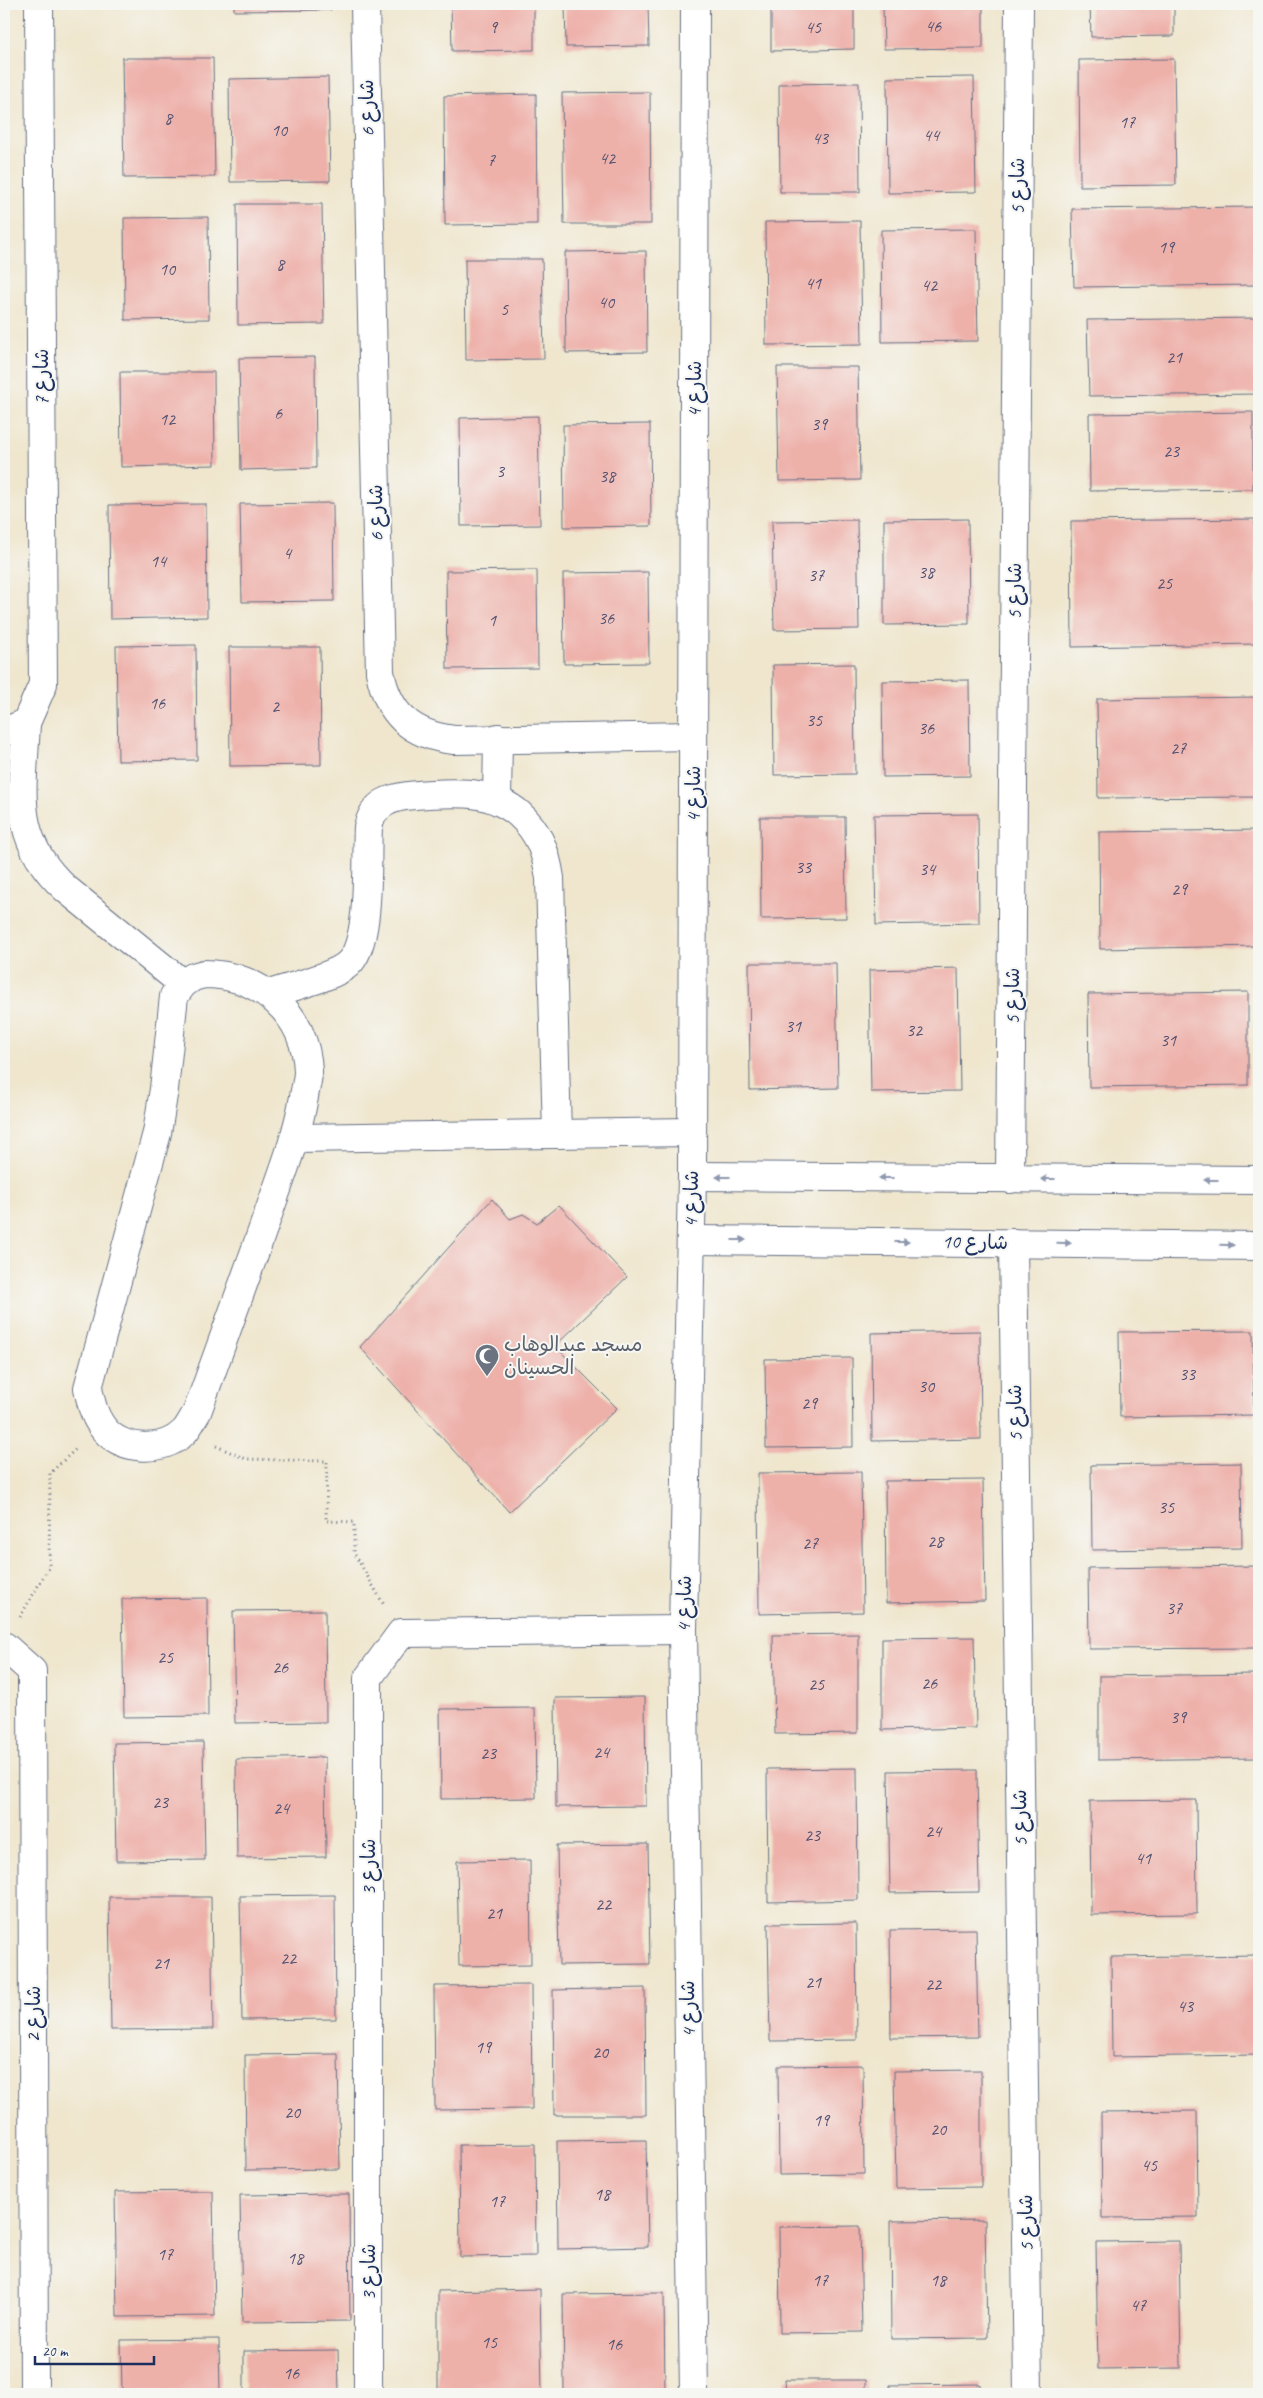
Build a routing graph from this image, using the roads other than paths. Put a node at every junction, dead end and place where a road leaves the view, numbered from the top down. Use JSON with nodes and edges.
{"nodes":[{"id":1,"x":39,"y":4,"type":"edge"},
{"id":2,"x":364,"y":4,"type":"edge"},
{"id":3,"x":695,"y":4,"type":"edge"},
{"id":4,"x":1019,"y":4,"type":"edge"},
{"id":5,"x":15,"y":728,"type":"edge"},
{"id":6,"x":693,"y":736,"type":"junction"},
{"id":7,"x":498,"y":738,"type":"junction"},
{"id":8,"x":497,"y":800,"type":"junction"},
{"id":9,"x":183,"y":984,"type":"junction"},
{"id":10,"x":270,"y":994,"type":"junction"},
{"id":11,"x":692,"y":1132,"type":"junction"},
{"id":12,"x":557,"y":1134,"type":"junction"},
{"id":13,"x":295,"y":1138,"type":"junction"},
{"id":14,"x":692,"y":1176,"type":"junction"},
{"id":15,"x":1010,"y":1179,"type":"junction"},
{"id":16,"x":1259,"y":1180,"type":"edge"},
{"id":17,"x":691,"y":1240,"type":"junction"},
{"id":18,"x":1013,"y":1243,"type":"junction"},
{"id":19,"x":1259,"y":1246,"type":"edge"},
{"id":20,"x":683,"y":1630,"type":"junction"},
{"id":21,"x":4,"y":1646,"type":"edge"},
{"id":22,"x":34,"y":2394,"type":"edge"},
{"id":23,"x":368,"y":2394,"type":"edge"},
{"id":24,"x":694,"y":2394,"type":"edge"},
{"id":25,"x":1028,"y":2394,"type":"edge"}],
"edges":[{"from":1,"to":5,"type":"street","name":"شارع 7"},
{"from":2,"to":7,"type":"street","name":"شارع 6"},
{"from":3,"to":6,"type":"street","name":"شارع 4"},
{"from":4,"to":15,"type":"street","name":"شارع 5"},
{"from":5,"to":9,"type":"street"},
{"from":6,"to":7,"type":"street","name":"شارع 6"},
{"from":6,"to":11,"type":"street","name":"شارع 4"},
{"from":7,"to":8,"type":"street"},
{"from":8,"to":10,"type":"street"},
{"from":8,"to":12,"type":"street"},
{"from":9,"to":10,"type":"street"},
{"from":9,"to":13,"type":"street"},
{"from":10,"to":13,"type":"street"},
{"from":11,"to":12,"type":"street"},
{"from":11,"to":14,"type":"street","name":"شارع 4"},
{"from":12,"to":13,"type":"street"},
{"from":15,"to":14,"type":"street","one_way":true},
{"from":14,"to":17,"type":"street","name":"شارع 4"},
{"from":16,"to":15,"type":"street","one_way":true},
{"from":17,"to":18,"type":"street","name":"شارع 10","one_way":true},
{"from":17,"to":20,"type":"street","name":"شارع 4"},
{"from":18,"to":19,"type":"street","name":"شارع 10","one_way":true},
{"from":18,"to":25,"type":"street","name":"شارع 5"},
{"from":20,"to":23,"type":"street","name":"شارع 3"},
{"from":20,"to":24,"type":"street","name":"شارع 4"},
{"from":21,"to":22,"type":"street","name":"شارع 2"}]}
